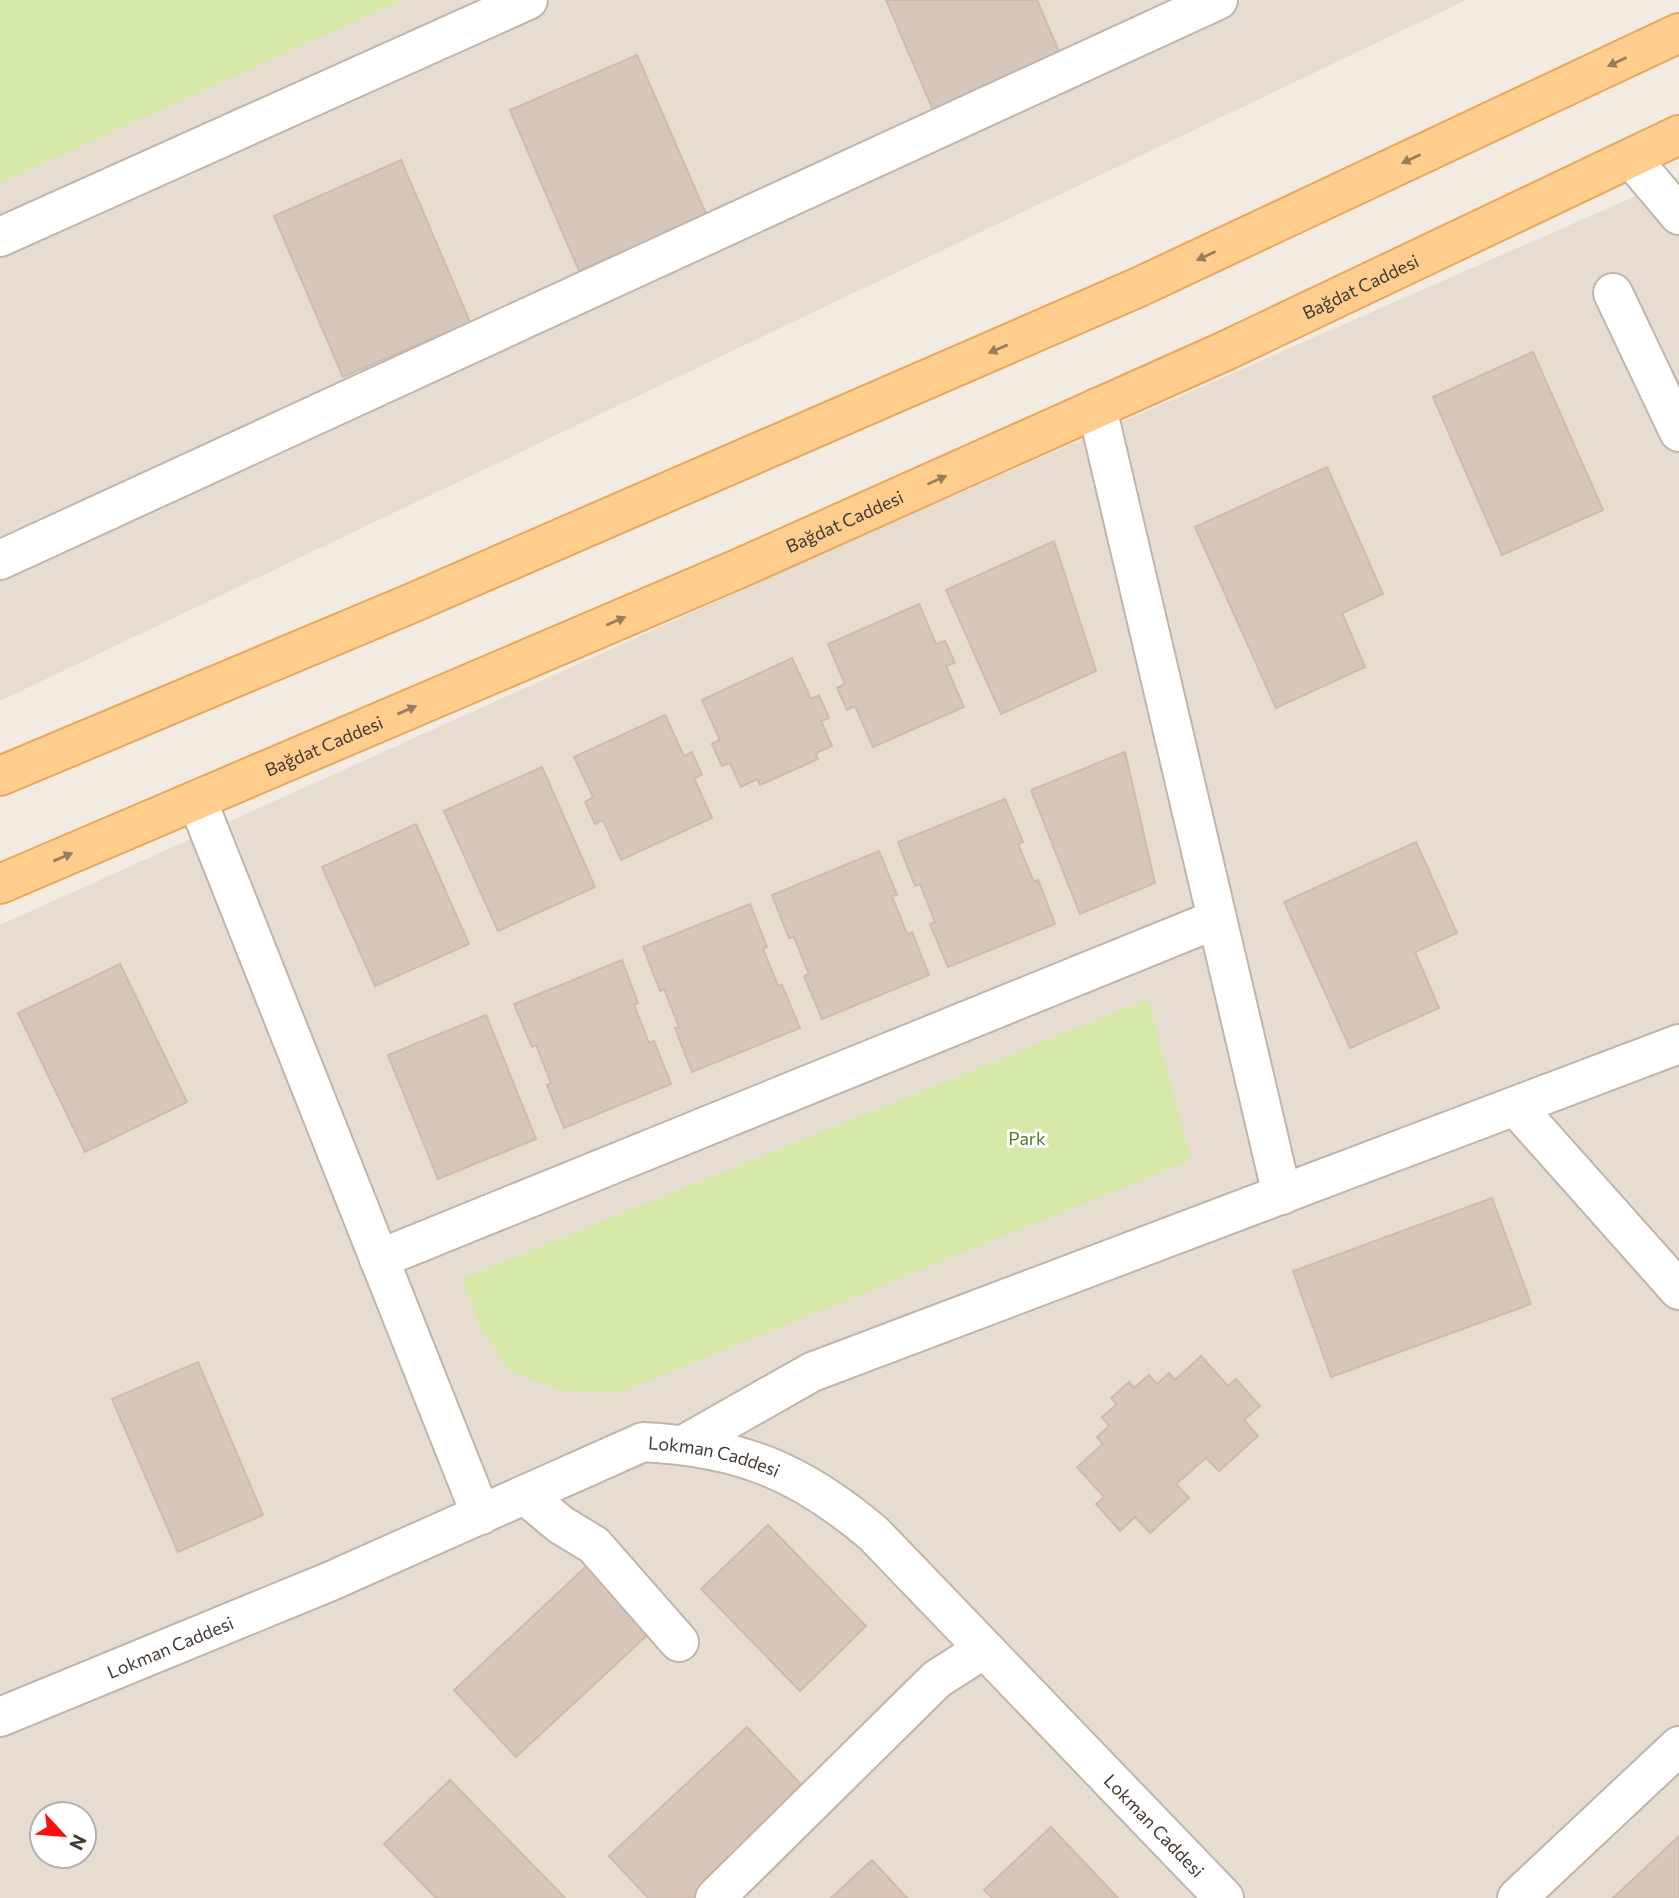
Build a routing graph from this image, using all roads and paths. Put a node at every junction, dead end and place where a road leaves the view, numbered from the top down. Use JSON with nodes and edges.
{"nodes":[{"id":1,"x":528,"y":0,"type":"edge"},
{"id":2,"x":1219,"y":0,"type":"edge"},
{"id":3,"x":1679,"y":33,"type":"edge"},
{"id":4,"x":1679,"y":135,"type":"edge"},
{"id":5,"x":1631,"y":158,"type":"junction"},
{"id":6,"x":1679,"y":215,"type":"edge"},
{"id":7,"x":0,"y":237,"type":"edge"},
{"id":8,"x":1613,"y":293,"type":"dead end"},
{"id":9,"x":1097,"y":408,"type":"junction"},
{"id":10,"x":1679,"y":432,"type":"edge"},
{"id":11,"x":0,"y":560,"type":"edge"},
{"id":12,"x":0,"y":776,"type":"edge"},
{"id":13,"x":197,"y":800,"type":"junction"},
{"id":14,"x":0,"y":884,"type":"edge"},
{"id":15,"x":1217,"y":919,"type":"junction"},
{"id":16,"x":1679,"y":1044,"type":"edge"},
{"id":17,"x":1516,"y":1107,"type":"junction"},
{"id":18,"x":1282,"y":1195,"type":"junction"},
{"id":19,"x":379,"y":1259,"type":"junction"},
{"id":20,"x":1679,"y":1290,"type":"edge"},
{"id":21,"x":685,"y":1444,"type":"junction"},
{"id":22,"x":525,"y":1495,"type":"junction"},
{"id":23,"x":481,"y":1515,"type":"junction"},
{"id":24,"x":679,"y":1642,"type":"dead end"},
{"id":25,"x":984,"y":1649,"type":"junction"},
{"id":26,"x":0,"y":1717,"type":"edge"},
{"id":27,"x":1679,"y":1746,"type":"edge"},
{"id":28,"x":715,"y":1898,"type":"edge"},
{"id":29,"x":1224,"y":1898,"type":"edge"},
{"id":30,"x":1517,"y":1898,"type":"edge"}],
"edges":[{"from":1,"to":7,"type":"street"},
{"from":2,"to":11,"type":"street"},
{"from":3,"to":12,"type":"main road","one_way":true},
{"from":4,"to":5,"type":"main road","name":"Bağdat Caddesi"},
{"from":5,"to":6,"type":"street"},
{"from":5,"to":9,"type":"main road","name":"Bağdat Caddesi"},
{"from":8,"to":10,"type":"street"},
{"from":13,"to":9,"type":"main road","name":"Bağdat Caddesi","one_way":true},
{"from":9,"to":15,"type":"street"},
{"from":14,"to":13,"type":"main road","name":"Bağdat Caddesi","one_way":true},
{"from":13,"to":19,"type":"street"},
{"from":15,"to":18,"type":"street"},
{"from":15,"to":19,"type":"street"},
{"from":16,"to":17,"type":"street"},
{"from":17,"to":18,"type":"street"},
{"from":17,"to":20,"type":"street"},
{"from":18,"to":21,"type":"street"},
{"from":19,"to":23,"type":"street"},
{"from":21,"to":22,"type":"street","name":"Lokman Caddesi"},
{"from":21,"to":25,"type":"street","name":"Lokman Caddesi"},
{"from":22,"to":23,"type":"street","name":"Lokman Caddesi"},
{"from":22,"to":24,"type":"street"},
{"from":23,"to":26,"type":"street","name":"Lokman Caddesi"},
{"from":25,"to":28,"type":"street"},
{"from":25,"to":29,"type":"street","name":"Lokman Caddesi"},
{"from":27,"to":30,"type":"street"}]}
